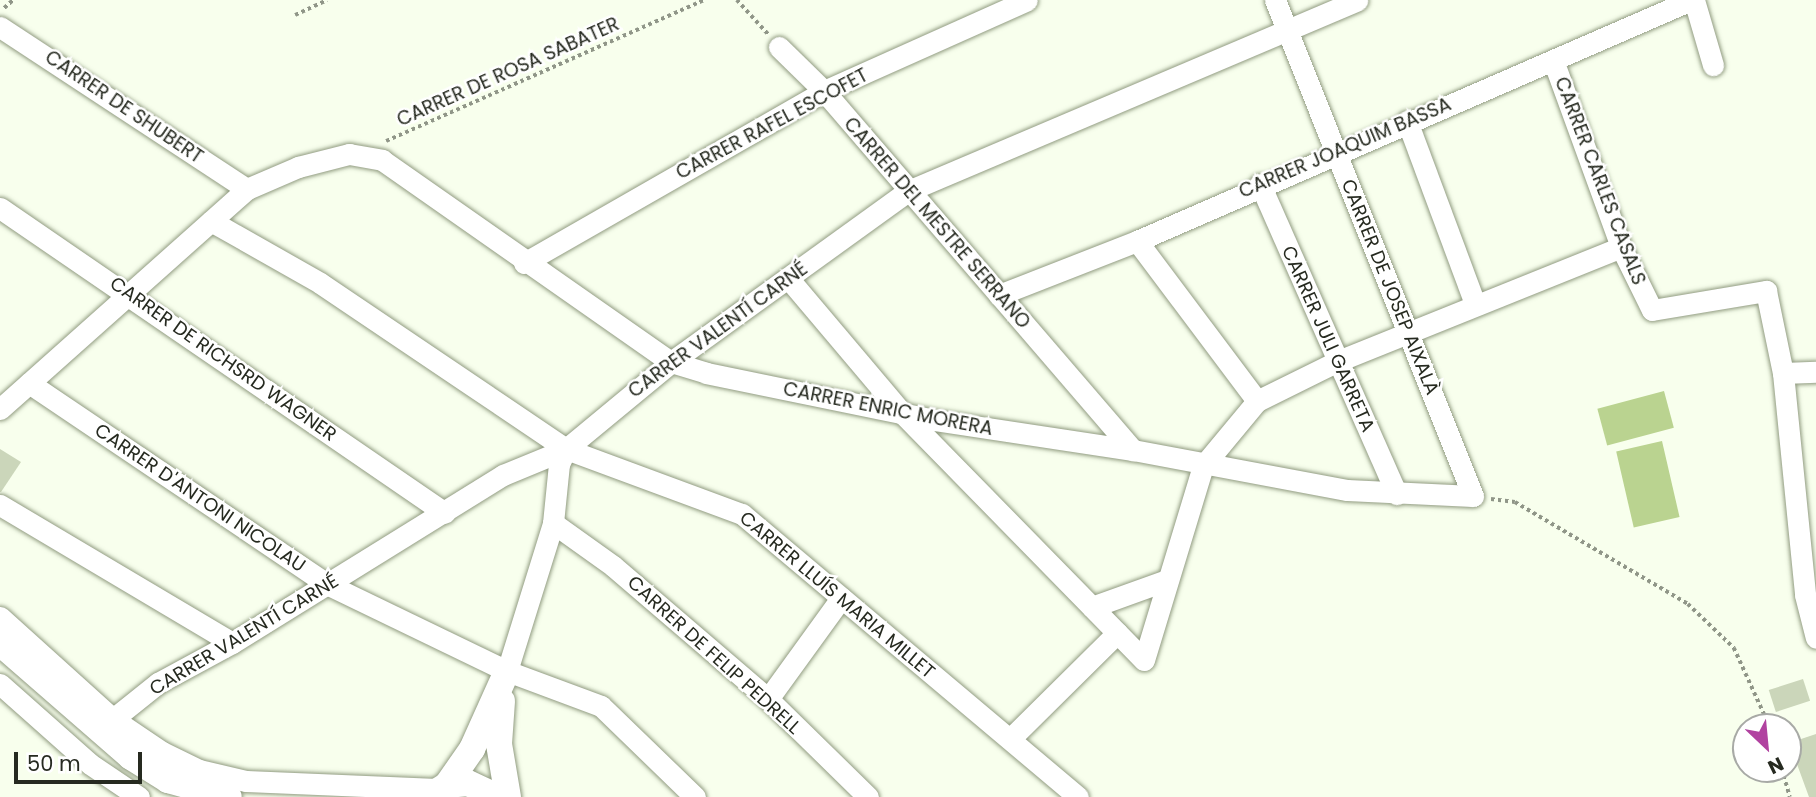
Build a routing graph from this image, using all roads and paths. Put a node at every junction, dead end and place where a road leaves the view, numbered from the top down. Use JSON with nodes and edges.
{"nodes":[{"id":1,"x":13,"y":0,"type":"edge"},
{"id":2,"x":327,"y":0,"type":"edge"},
{"id":3,"x":704,"y":0,"type":"edge"},
{"id":4,"x":737,"y":0,"type":"edge"},
{"id":5,"x":1027,"y":0,"type":"edge"},
{"id":6,"x":1275,"y":0,"type":"edge"},
{"id":7,"x":1357,"y":0,"type":"edge"},
{"id":8,"x":1692,"y":0,"type":"edge"},
{"id":9,"x":0,"y":12,"type":"edge"},
{"id":10,"x":295,"y":15,"type":"dead end"},
{"id":11,"x":0,"y":27,"type":"edge"},
{"id":12,"x":1287,"y":31,"type":"junction"},
{"id":13,"x":779,"y":47,"type":"joint"},
{"id":14,"x":1553,"y":60,"type":"junction"},
{"id":15,"x":1713,"y":65,"type":"dead end"},
{"id":16,"x":824,"y":91,"type":"junction"},
{"id":17,"x":1408,"y":121,"type":"junction"},
{"id":18,"x":1335,"y":151,"type":"junction"},
{"id":19,"x":364,"y":157,"type":"junction"},
{"id":20,"x":1260,"y":184,"type":"junction"},
{"id":21,"x":247,"y":189,"type":"junction"},
{"id":22,"x":908,"y":191,"type":"junction"},
{"id":23,"x":0,"y":208,"type":"edge"},
{"id":24,"x":211,"y":221,"type":"junction"},
{"id":25,"x":1137,"y":241,"type":"junction"},
{"id":26,"x":1621,"y":247,"type":"junction"},
{"id":27,"x":524,"y":263,"type":"junction"},
{"id":28,"x":788,"y":278,"type":"junction"},
{"id":29,"x":130,"y":293,"type":"junction"},
{"id":30,"x":999,"y":295,"type":"junction"},
{"id":31,"x":1475,"y":304,"type":"junction"},
{"id":32,"x":1408,"y":332,"type":"junction"},
{"id":33,"x":1338,"y":361,"type":"junction"},
{"id":34,"x":671,"y":362,"type":"junction"},
{"id":35,"x":1816,"y":372,"type":"edge"},
{"id":36,"x":1783,"y":373,"type":"junction"},
{"id":37,"x":29,"y":383,"type":"junction"},
{"id":38,"x":1257,"y":401,"type":"junction"},
{"id":39,"x":1,"y":407,"type":"edge"},
{"id":40,"x":902,"y":414,"type":"junction"},
{"id":41,"x":566,"y":449,"type":"junction"},
{"id":42,"x":1133,"y":450,"type":"junction"},
{"id":43,"x":1203,"y":466,"type":"junction"},
{"id":44,"x":1805,"y":485,"type":"edge"},
{"id":45,"x":1397,"y":494,"type":"junction"},
{"id":46,"x":1473,"y":496,"type":"junction"},
{"id":47,"x":0,"y":505,"type":"edge"},
{"id":48,"x":445,"y":513,"type":"junction"},
{"id":49,"x":553,"y":523,"type":"junction"},
{"id":50,"x":1167,"y":580,"type":"junction"},
{"id":51,"x":329,"y":584,"type":"junction"},
{"id":52,"x":1811,"y":595,"type":"edge"},
{"id":53,"x":841,"y":598,"type":"junction"},
{"id":54,"x":1092,"y":607,"type":"junction"},
{"id":55,"x":0,"y":617,"type":"edge"},
{"id":56,"x":1117,"y":633,"type":"junction"},
{"id":57,"x":1816,"y":638,"type":"edge"},
{"id":58,"x":0,"y":643,"type":"edge"},
{"id":59,"x":232,"y":643,"type":"junction"},
{"id":60,"x":0,"y":661,"type":"edge"},
{"id":61,"x":507,"y":671,"type":"junction"},
{"id":62,"x":0,"y":684,"type":"edge"},
{"id":63,"x":768,"y":699,"type":"junction"},
{"id":64,"x":1764,"y":713,"type":"edge"},
{"id":65,"x":113,"y":719,"type":"junction"},
{"id":66,"x":1010,"y":739,"type":"junction"},
{"id":67,"x":431,"y":792,"type":"edge"},
{"id":68,"x":857,"y":793,"type":"edge"},
{"id":69,"x":139,"y":797,"type":"edge"},
{"id":70,"x":181,"y":797,"type":"edge"},
{"id":71,"x":229,"y":797,"type":"edge"},
{"id":72,"x":498,"y":797,"type":"edge"},
{"id":73,"x":508,"y":797,"type":"edge"},
{"id":74,"x":695,"y":797,"type":"edge"},
{"id":75,"x":1078,"y":797,"type":"edge"}],
"edges":[{"from":1,"to":9,"type":"path"},
{"from":2,"to":10,"type":"path"},
{"from":3,"to":19,"type":"path","name":"CARRER DE ROSA SABATER"},
{"from":4,"to":13,"type":"path"},
{"from":5,"to":16,"type":"street","name":"CARRER RAFEL ESCOFET"},
{"from":6,"to":12,"type":"street","name":"CARRER DE JOSEP AIXALÀ"},
{"from":7,"to":12,"type":"street","name":"CARRER VALENTÍ CARNÉ"},
{"from":8,"to":14,"type":"street","name":"CARRER JOAQUIM BASSA"},
{"from":8,"to":15,"type":"street"},
{"from":11,"to":21,"type":"street","name":"CARRER DE SHUBERT"},
{"from":12,"to":18,"type":"street","name":"CARRER DE JOSEP AIXALÀ"},
{"from":12,"to":22,"type":"street","name":"CARRER VALENTÍ CARNÉ"},
{"from":13,"to":16,"type":"street","name":"CARRER DEL MESTRE SERRANO"},
{"from":14,"to":17,"type":"street","name":"CARRER JOAQUIM BASSA"},
{"from":14,"to":26,"type":"street","name":"CARRER CARLES CASALS"},
{"from":16,"to":22,"type":"street","name":"CARRER DEL MESTRE SERRANO"},
{"from":16,"to":27,"type":"street","name":"CARRER RAFEL ESCOFET"},
{"from":17,"to":18,"type":"street","name":"CARRER JOAQUIM BASSA"},
{"from":17,"to":31,"type":"street"},
{"from":18,"to":20,"type":"street","name":"CARRER JOAQUIM BASSA"},
{"from":18,"to":32,"type":"street","name":"CARRER DE JOSEP AIXALÀ"},
{"from":19,"to":21,"type":"street"},
{"from":19,"to":27,"type":"street","name":"CARRER ENRIC MORERA"},
{"from":20,"to":25,"type":"street","name":"CARRER JOAQUIM BASSA"},
{"from":20,"to":33,"type":"street","name":"CARRER JULI GARRETA"},
{"from":21,"to":24,"type":"street"},
{"from":22,"to":28,"type":"street","name":"CARRER VALENTÍ CARNÉ"},
{"from":22,"to":30,"type":"street","name":"CARRER DEL MESTRE SERRANO"},
{"from":23,"to":29,"type":"street","name":"CARRER DE RICHSRD WAGNER"},
{"from":24,"to":29,"type":"street"},
{"from":24,"to":41,"type":"street","name":"CARRER LLUÍS MARIA MILLET"},
{"from":25,"to":30,"type":"street","name":"CARRER JOAQUIM BASSA"},
{"from":25,"to":38,"type":"street"},
{"from":26,"to":31,"type":"street"},
{"from":26,"to":36,"type":"street","name":"CARRER CARLES CASALS"},
{"from":27,"to":34,"type":"street","name":"CARRER ENRIC MORERA"},
{"from":28,"to":34,"type":"street","name":"CARRER VALENTÍ CARNÉ"},
{"from":28,"to":40,"type":"street"},
{"from":29,"to":37,"type":"street"},
{"from":29,"to":48,"type":"street","name":"CARRER DE RICHSRD WAGNER"},
{"from":30,"to":42,"type":"street","name":"CARRER DEL MESTRE SERRANO"},
{"from":31,"to":32,"type":"street"},
{"from":32,"to":33,"type":"street"},
{"from":32,"to":46,"type":"street","name":"CARRER DE JOSEP AIXALÀ"},
{"from":33,"to":38,"type":"street"},
{"from":33,"to":45,"type":"street","name":"CARRER JULI GARRETA"},
{"from":34,"to":40,"type":"street","name":"CARRER ENRIC MORERA"},
{"from":34,"to":41,"type":"street","name":"CARRER VALENTÍ CARNÉ"},
{"from":35,"to":36,"type":"street"},
{"from":36,"to":44,"type":"street"},
{"from":37,"to":39,"type":"street"},
{"from":37,"to":51,"type":"street","name":"CARRER D'ANTONI NICOLAU"},
{"from":38,"to":43,"type":"street"},
{"from":40,"to":42,"type":"street","name":"CARRER ENRIC MORERA"},
{"from":40,"to":54,"type":"street"},
{"from":41,"to":48,"type":"street","name":"CARRER VALENTÍ CARNÉ"},
{"from":41,"to":49,"type":"street"},
{"from":41,"to":53,"type":"street","name":"CARRER LLUÍS MARIA MILLET"},
{"from":42,"to":43,"type":"street","name":"CARRER ENRIC MORERA"},
{"from":43,"to":45,"type":"street","name":"CARRER ENRIC MORERA"},
{"from":43,"to":50,"type":"street"},
{"from":44,"to":52,"type":"street"},
{"from":45,"to":46,"type":"street","name":"CARRER ENRIC MORERA"},
{"from":46,"to":64,"type":"path"},
{"from":47,"to":59,"type":"street"},
{"from":48,"to":51,"type":"street","name":"CARRER VALENTÍ CARNÉ"},
{"from":49,"to":61,"type":"street"},
{"from":49,"to":63,"type":"street","name":"CARRER DE FELIP PEDRELL"},
{"from":50,"to":54,"type":"street"},
{"from":50,"to":56,"type":"street"},
{"from":51,"to":59,"type":"street","name":"CARRER VALENTÍ CARNÉ"},
{"from":51,"to":61,"type":"street","name":"CARRER D'ANTONI NICOLAU"},
{"from":52,"to":57,"type":"street"},
{"from":53,"to":63,"type":"street"},
{"from":53,"to":66,"type":"street","name":"CARRER LLUÍS MARIA MILLET"},
{"from":54,"to":56,"type":"street"},
{"from":55,"to":65,"type":"street"},
{"from":56,"to":66,"type":"street"},
{"from":58,"to":71,"type":"main road"},
{"from":59,"to":65,"type":"street","name":"CARRER VALENTÍ CARNÉ"},
{"from":60,"to":70,"type":"main road"},
{"from":61,"to":67,"type":"main road"},
{"from":61,"to":73,"type":"main road"},
{"from":61,"to":74,"type":"street","name":"CARRER D'ANTONI NICOLAU"},
{"from":62,"to":69,"type":"street"},
{"from":63,"to":68,"type":"street","name":"CARRER DE FELIP PEDRELL"},
{"from":65,"to":67,"type":"street"},
{"from":66,"to":75,"type":"street","name":"CARRER LLUÍS MARIA MILLET"},
{"from":67,"to":72,"type":"main road"}]}
